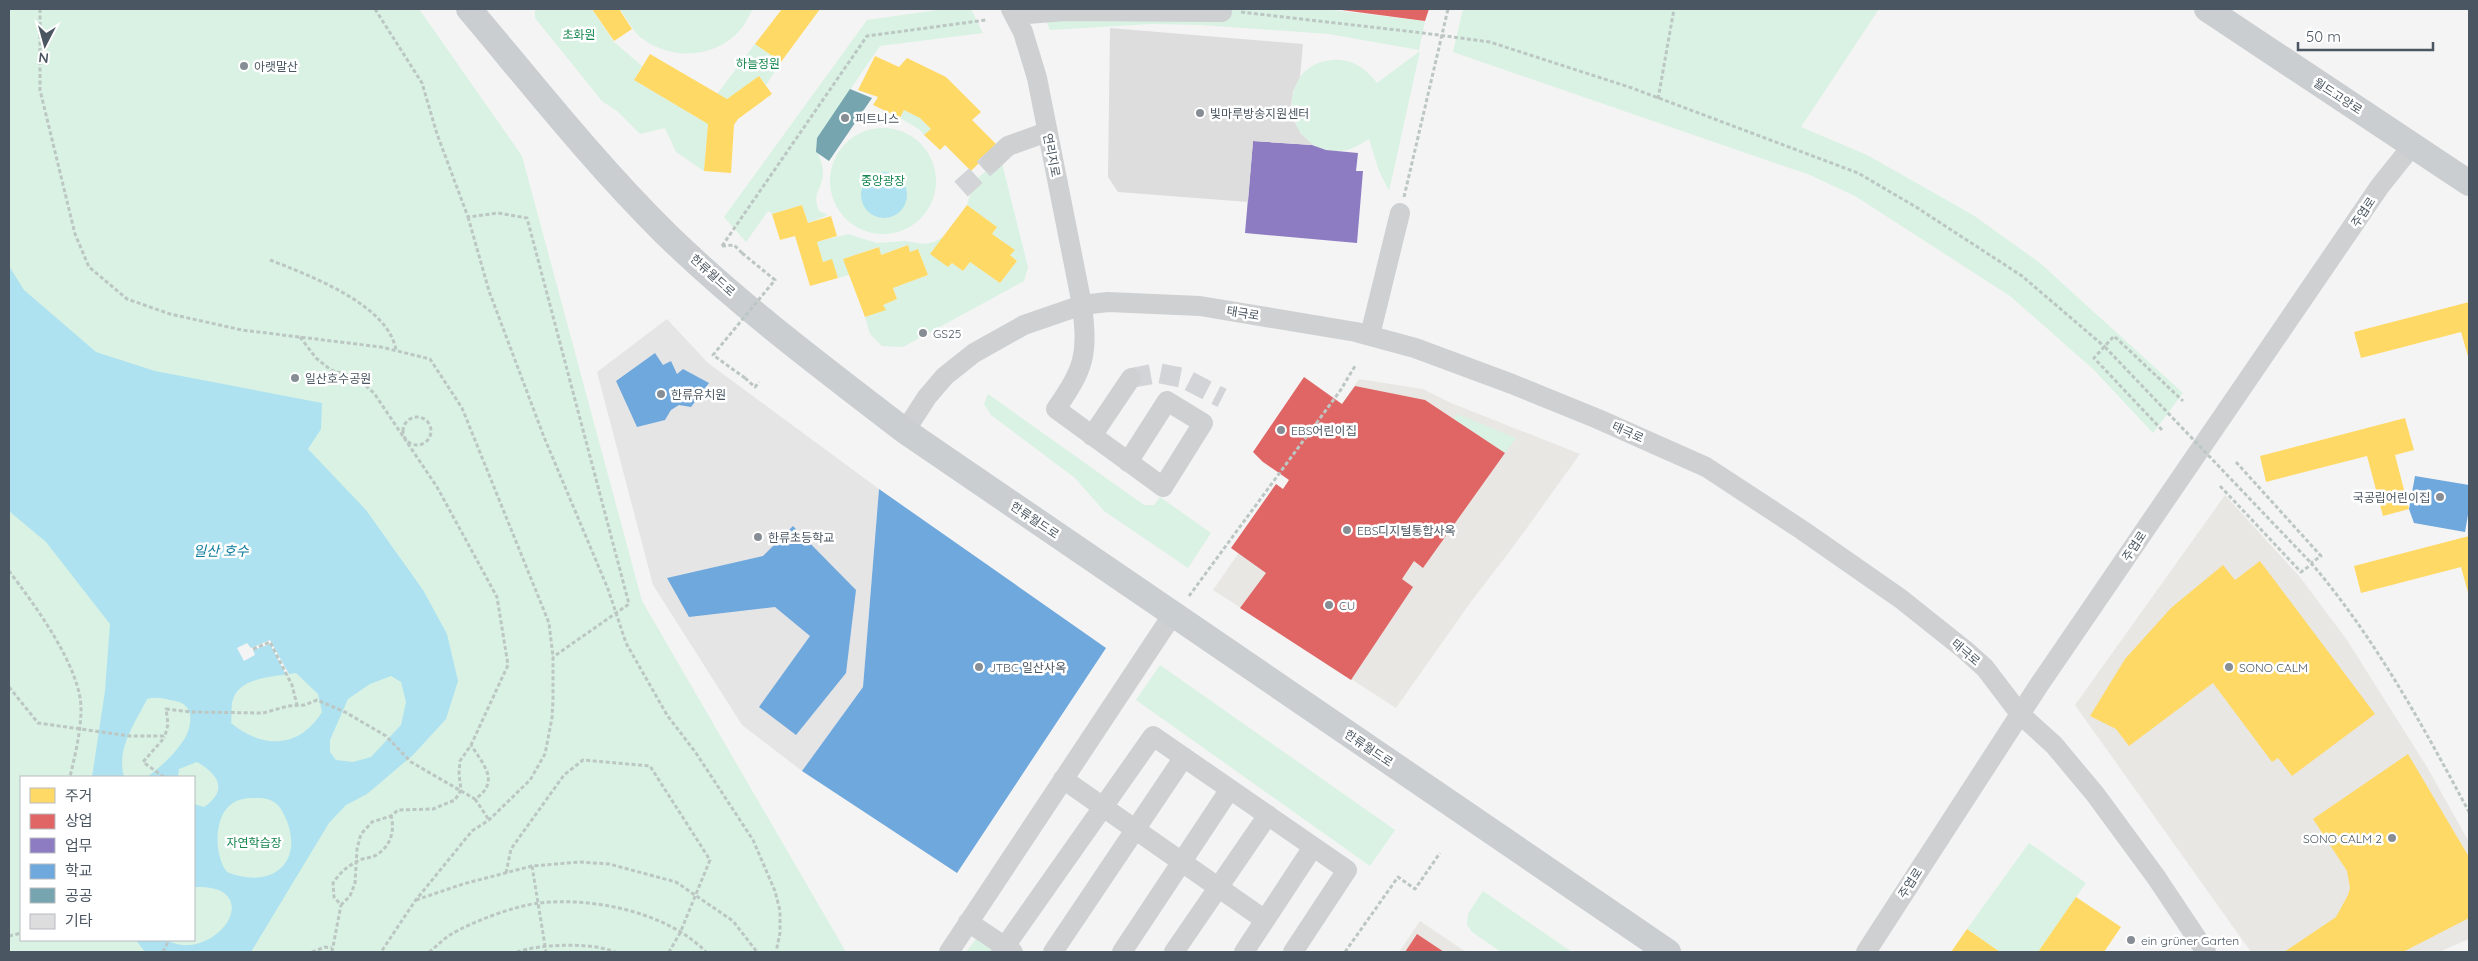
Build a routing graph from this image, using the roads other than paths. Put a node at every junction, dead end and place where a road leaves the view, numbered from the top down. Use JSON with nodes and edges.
{"nodes":[{"id":1,"x":470,"y":9,"type":"edge"},
{"id":2,"x":2207,"y":9,"type":"edge"},
{"id":3,"x":1013,"y":12,"type":"edge"},
{"id":4,"x":1229,"y":12,"type":"road end"},
{"id":5,"x":1047,"y":132,"type":"junction"},
{"id":6,"x":2412,"y":146,"type":"junction"},
{"id":7,"x":991,"y":162,"type":"tunnel mouth"},
{"id":8,"x":2469,"y":183,"type":"edge"},
{"id":9,"x":1402,"y":207,"type":"road end"},
{"id":10,"x":1082,"y":305,"type":"junction"},
{"id":11,"x":1370,"y":335,"type":"junction"},
{"id":12,"x":1131,"y":378,"type":"dead end"},
{"id":13,"x":905,"y":432,"type":"junction"},
{"id":14,"x":1092,"y":436,"type":"junction"},
{"id":15,"x":1128,"y":462,"type":"dead end"},
{"id":16,"x":1181,"y":605,"type":"junction"},
{"id":17,"x":2020,"y":714,"type":"junction"},
{"id":18,"x":1184,"y":757,"type":"junction"},
{"id":19,"x":1063,"y":779,"type":"junction"},
{"id":20,"x":1230,"y":789,"type":"junction"},
{"id":21,"x":1102,"y":806,"type":"junction"},
{"id":22,"x":1268,"y":815,"type":"junction"},
{"id":23,"x":1136,"y":830,"type":"junction"},
{"id":24,"x":1313,"y":847,"type":"junction"},
{"id":25,"x":1182,"y":862,"type":"junction"},
{"id":26,"x":1218,"y":888,"type":"junction"},
{"id":27,"x":1265,"y":920,"type":"junction"},
{"id":28,"x":968,"y":922,"type":"junction"},
{"id":29,"x":1006,"y":950,"type":"edge"},
{"id":30,"x":949,"y":952,"type":"edge"},
{"id":31,"x":1053,"y":952,"type":"edge"},
{"id":32,"x":1122,"y":952,"type":"edge"},
{"id":33,"x":1174,"y":952,"type":"edge"},
{"id":34,"x":1244,"y":952,"type":"edge"},
{"id":35,"x":1293,"y":952,"type":"edge"},
{"id":36,"x":1668,"y":952,"type":"edge"},
{"id":37,"x":1866,"y":952,"type":"edge"},
{"id":38,"x":2206,"y":952,"type":"edge"}],
"edges":[{"from":1,"to":13,"type":"main road","name":"한류월드로"},
{"from":2,"to":6,"type":"main road","name":"월드고양로"},
{"from":3,"to":4,"type":"street"},
{"from":3,"to":5,"type":"street","name":"연리지로"},
{"from":5,"to":7,"type":"street"},
{"from":5,"to":10,"type":"street","name":"연리지로"},
{"from":6,"to":8,"type":"main road","name":"월드고양로"},
{"from":6,"to":17,"type":"street","name":"주엽로"},
{"from":9,"to":11,"type":"street"},
{"from":10,"to":11,"type":"street","name":"태극로"},
{"from":10,"to":13,"type":"street","name":"태극로"},
{"from":10,"to":14,"type":"street","name":"연리지로"},
{"from":11,"to":17,"type":"street","name":"태극로"},
{"from":12,"to":14,"type":"street"},
{"from":13,"to":16,"type":"main road","name":"한류월드로"},
{"from":14,"to":15,"type":"street"},
{"from":16,"to":19,"type":"street"},
{"from":16,"to":36,"type":"main road","name":"한류월드로"},
{"from":17,"to":37,"type":"street","name":"주엽로"},
{"from":17,"to":38,"type":"street","name":"태극로"},
{"from":18,"to":20,"type":"street"},
{"from":18,"to":21,"type":"street"},
{"from":18,"to":23,"type":"street"},
{"from":19,"to":21,"type":"street"},
{"from":19,"to":28,"type":"street"},
{"from":20,"to":22,"type":"street"},
{"from":20,"to":25,"type":"street"},
{"from":21,"to":23,"type":"street"},
{"from":21,"to":29,"type":"street"},
{"from":22,"to":24,"type":"street"},
{"from":22,"to":26,"type":"street"},
{"from":23,"to":25,"type":"street"},
{"from":23,"to":31,"type":"street"},
{"from":24,"to":27,"type":"street"},
{"from":24,"to":35,"type":"street"},
{"from":25,"to":26,"type":"street"},
{"from":25,"to":32,"type":"street"},
{"from":26,"to":27,"type":"street"},
{"from":26,"to":33,"type":"street"},
{"from":27,"to":34,"type":"street"},
{"from":28,"to":29,"type":"street"},
{"from":28,"to":30,"type":"street"}]}
